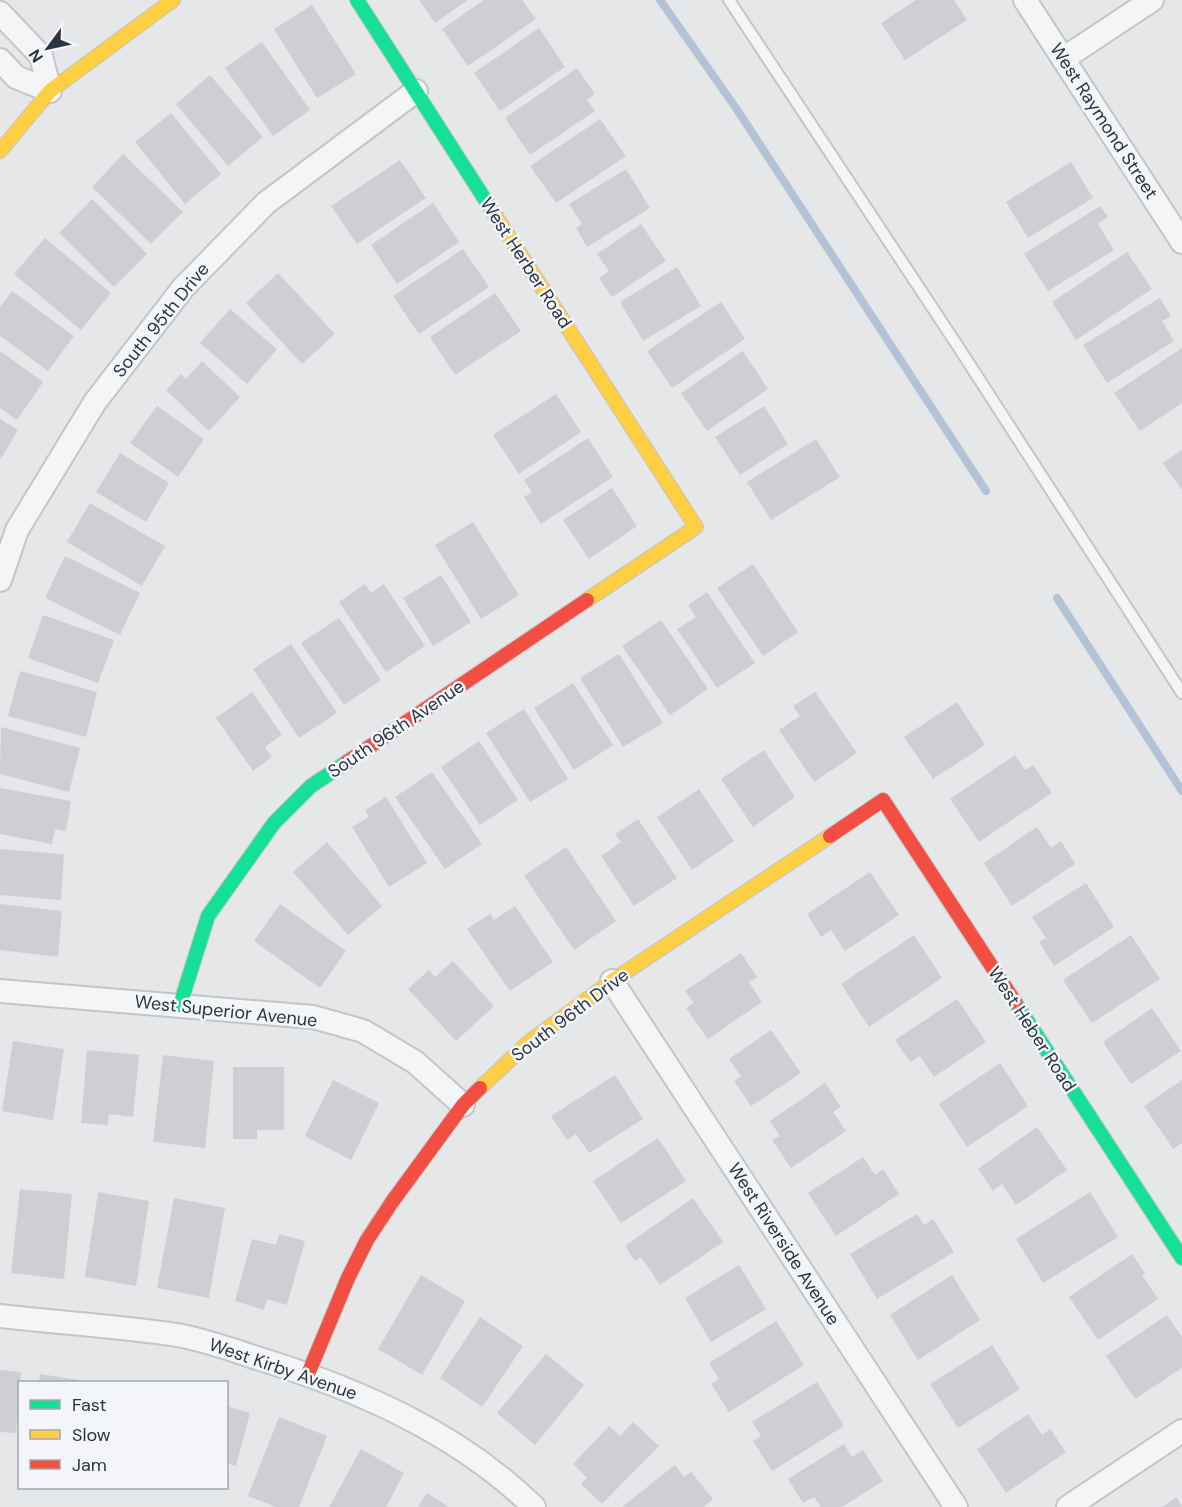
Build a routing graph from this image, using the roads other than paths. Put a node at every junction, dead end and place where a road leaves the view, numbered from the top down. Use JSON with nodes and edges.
{"nodes":[{"id":1,"x":173,"y":0,"type":"edge"},
{"id":2,"x":357,"y":0,"type":"edge"},
{"id":3,"x":729,"y":0,"type":"edge"},
{"id":4,"x":1025,"y":0,"type":"edge"},
{"id":5,"x":1152,"y":0,"type":"edge"},
{"id":6,"x":0,"y":13,"type":"edge"},
{"id":7,"x":1063,"y":59,"type":"junction"},
{"id":8,"x":0,"y":60,"type":"edge"},
{"id":9,"x":50,"y":91,"type":"junction"},
{"id":10,"x":416,"y":92,"type":"junction"},
{"id":11,"x":0,"y":151,"type":"edge"},
{"id":12,"x":1182,"y":242,"type":"edge"},
{"id":13,"x":696,"y":527,"type":"joint"},
{"id":14,"x":0,"y":580,"type":"edge"},
{"id":15,"x":1182,"y":693,"type":"edge"},
{"id":16,"x":883,"y":800,"type":"joint"},
{"id":17,"x":612,"y":981,"type":"junction"},
{"id":18,"x":0,"y":991,"type":"edge"},
{"id":19,"x":180,"y":1005,"type":"junction"},
{"id":20,"x":463,"y":1105,"type":"junction"},
{"id":21,"x":1182,"y":1258,"type":"edge"},
{"id":22,"x":0,"y":1316,"type":"edge"},
{"id":23,"x":308,"y":1374,"type":"junction"},
{"id":24,"x":1182,"y":1431,"type":"edge"},
{"id":25,"x":534,"y":1507,"type":"edge"},
{"id":26,"x":956,"y":1507,"type":"edge"},
{"id":27,"x":1068,"y":1507,"type":"edge"}],
"edges":[{"from":1,"to":9,"type":"street"},
{"from":2,"to":10,"type":"street","name":"West Herber Road"},
{"from":3,"to":15,"type":"lane"},
{"from":4,"to":7,"type":"street","name":"West Raymond Street"},
{"from":5,"to":7,"type":"street"},
{"from":6,"to":9,"type":"street"},
{"from":7,"to":12,"type":"street","name":"West Raymond Street"},
{"from":8,"to":9,"type":"street"},
{"from":9,"to":11,"type":"street"},
{"from":10,"to":13,"type":"street","name":"West Herber Road"},
{"from":10,"to":14,"type":"street","name":"South 95th Drive"},
{"from":13,"to":19,"type":"street","name":"South 96th Avenue"},
{"from":16,"to":17,"type":"street","name":"South 96th Drive"},
{"from":16,"to":21,"type":"street","name":"West Heber Road"},
{"from":17,"to":20,"type":"street","name":"South 96th Drive"},
{"from":17,"to":26,"type":"street","name":"West Riverside Avenue"},
{"from":18,"to":19,"type":"street","name":"West Superior Avenue"},
{"from":19,"to":20,"type":"street","name":"West Superior Avenue"},
{"from":20,"to":23,"type":"street","name":"South 96th Drive"},
{"from":22,"to":23,"type":"street","name":"West Kirby Avenue"},
{"from":23,"to":25,"type":"street","name":"West Kirby Avenue"},
{"from":24,"to":27,"type":"street"}]}
